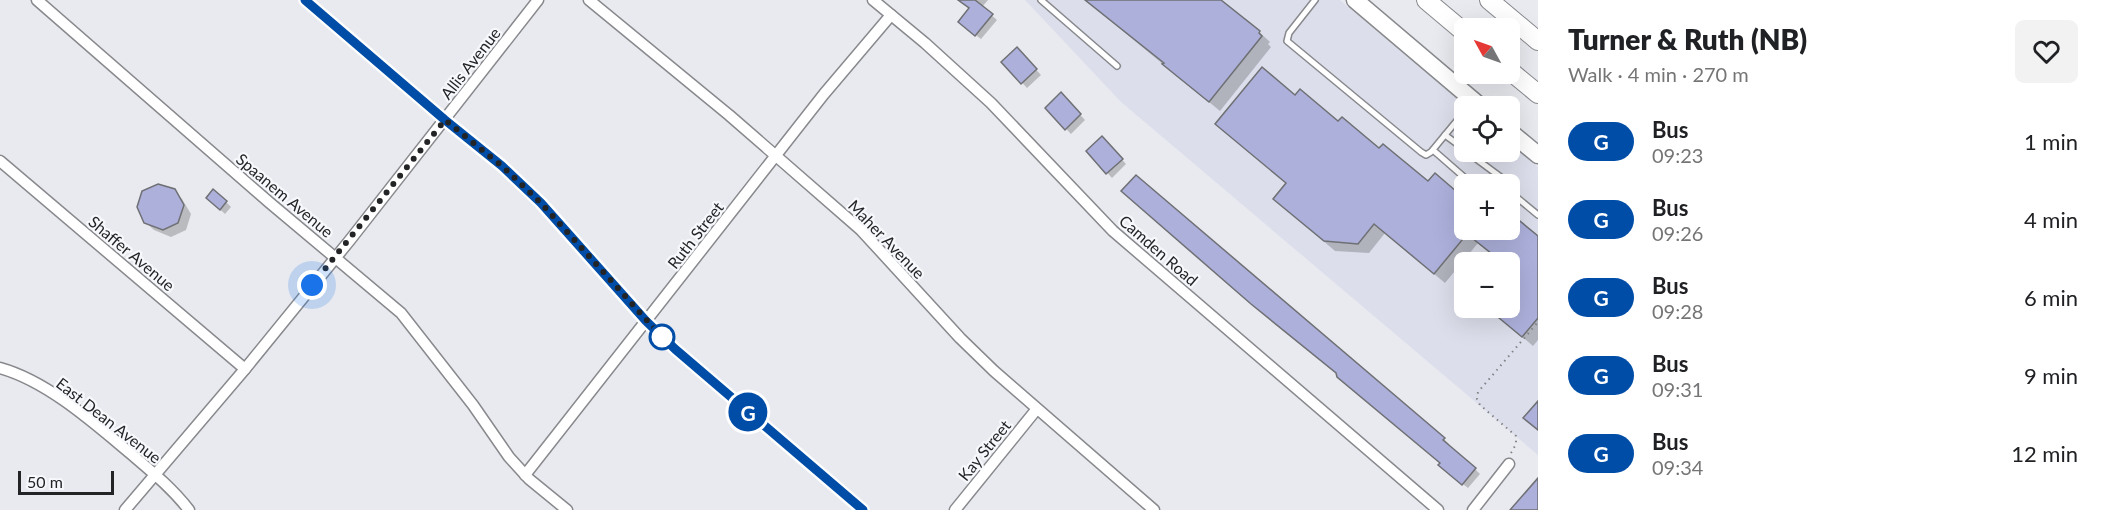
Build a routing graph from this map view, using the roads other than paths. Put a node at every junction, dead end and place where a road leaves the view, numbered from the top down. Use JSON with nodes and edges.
{"nodes":[{"id":1,"x":36,"y":0,"type":"edge"},
{"id":2,"x":305,"y":0,"type":"edge"},
{"id":3,"x":538,"y":0,"type":"edge"},
{"id":4,"x":589,"y":0,"type":"edge"},
{"id":5,"x":873,"y":0,"type":"edge"},
{"id":6,"x":1041,"y":0,"type":"edge"},
{"id":7,"x":1315,"y":0,"type":"edge"},
{"id":8,"x":1355,"y":0,"type":"edge"},
{"id":9,"x":1426,"y":0,"type":"edge"},
{"id":10,"x":1489,"y":0,"type":"edge"},
{"id":11,"x":891,"y":15,"type":"junction"},
{"id":12,"x":1454,"y":24,"type":"edge"},
{"id":13,"x":1538,"y":41,"type":"edge"},
{"id":14,"x":1117,"y":66,"type":"dead end"},
{"id":15,"x":1520,"y":79,"type":"edge"},
{"id":16,"x":1538,"y":94,"type":"edge"},
{"id":17,"x":1460,"y":96,"type":"edge"},
{"id":18,"x":445,"y":120,"type":"junction"},
{"id":19,"x":1454,"y":125,"type":"edge"},
{"id":20,"x":1445,"y":135,"type":"junction"},
{"id":21,"x":1520,"y":140,"type":"edge"},
{"id":22,"x":1454,"y":141,"type":"edge"},
{"id":23,"x":1433,"y":150,"type":"junction"},
{"id":24,"x":776,"y":155,"type":"junction"},
{"id":25,"x":1538,"y":155,"type":"edge"},
{"id":26,"x":0,"y":161,"type":"edge"},
{"id":27,"x":1481,"y":162,"type":"edge"},
{"id":28,"x":1461,"y":174,"type":"edge"},
{"id":29,"x":1497,"y":174,"type":"edge"},
{"id":30,"x":1520,"y":200,"type":"edge"},
{"id":31,"x":1538,"y":215,"type":"edge"},
{"id":32,"x":334,"y":257,"type":"junction"},
{"id":33,"x":646,"y":321,"type":"junction"},
{"id":34,"x":0,"y":368,"type":"edge"},
{"id":35,"x":245,"y":369,"type":"junction"},
{"id":36,"x":1036,"y":410,"type":"junction"},
{"id":37,"x":1509,"y":464,"type":"road end"},
{"id":38,"x":155,"y":474,"type":"junction"},
{"id":39,"x":525,"y":475,"type":"junction"},
{"id":40,"x":125,"y":510,"type":"edge"},
{"id":41,"x":189,"y":510,"type":"edge"},
{"id":42,"x":567,"y":510,"type":"edge"},
{"id":43,"x":863,"y":510,"type":"edge"},
{"id":44,"x":955,"y":510,"type":"edge"},
{"id":45,"x":1154,"y":510,"type":"edge"},
{"id":46,"x":1438,"y":510,"type":"edge"},
{"id":47,"x":1473,"y":510,"type":"edge"}],
"edges":[{"from":1,"to":32,"type":"street","name":"Spaanem Avenue"},
{"from":2,"to":18,"type":"street"},
{"from":3,"to":18,"type":"street","name":"Allis Avenue"},
{"from":4,"to":24,"type":"street","name":"Maher Avenue"},
{"from":5,"to":11,"type":"street","name":"Camden Road"},
{"from":6,"to":14,"type":"lane"},
{"from":7,"to":23,"type":"lane"},
{"from":8,"to":17,"type":"street"},
{"from":9,"to":12,"type":"main road"},
{"from":10,"to":13,"type":"main road"},
{"from":11,"to":24,"type":"street","name":"Ruth Street"},
{"from":11,"to":46,"type":"street","name":"Camden Road"},
{"from":15,"to":16,"type":"main road"},
{"from":18,"to":32,"type":"street","name":"Allis Avenue"},
{"from":18,"to":33,"type":"street"},
{"from":19,"to":20,"type":"lane"},
{"from":20,"to":22,"type":"lane"},
{"from":20,"to":23,"type":"lane"},
{"from":21,"to":25,"type":"street"},
{"from":23,"to":28,"type":"lane"},
{"from":24,"to":33,"type":"street","name":"Ruth Street"},
{"from":24,"to":36,"type":"street","name":"Maher Avenue"},
{"from":26,"to":35,"type":"street","name":"Shaffer Avenue"},
{"from":27,"to":29,"type":"lane"},
{"from":30,"to":31,"type":"lane"},
{"from":32,"to":35,"type":"street","name":"Allis Avenue"},
{"from":32,"to":39,"type":"street","name":"Spaanem Avenue"},
{"from":33,"to":39,"type":"street","name":"Ruth Street"},
{"from":33,"to":43,"type":"street"},
{"from":34,"to":38,"type":"street","name":"East Dean Avenue"},
{"from":35,"to":38,"type":"street","name":"Allis Avenue"},
{"from":36,"to":44,"type":"street","name":"Kay Street"},
{"from":36,"to":45,"type":"street","name":"Maher Avenue"},
{"from":37,"to":47,"type":"street"},
{"from":38,"to":40,"type":"street","name":"Allis Avenue"},
{"from":38,"to":41,"type":"street","name":"East Dean Avenue"},
{"from":39,"to":42,"type":"street","name":"Spaanem Avenue"}]}
